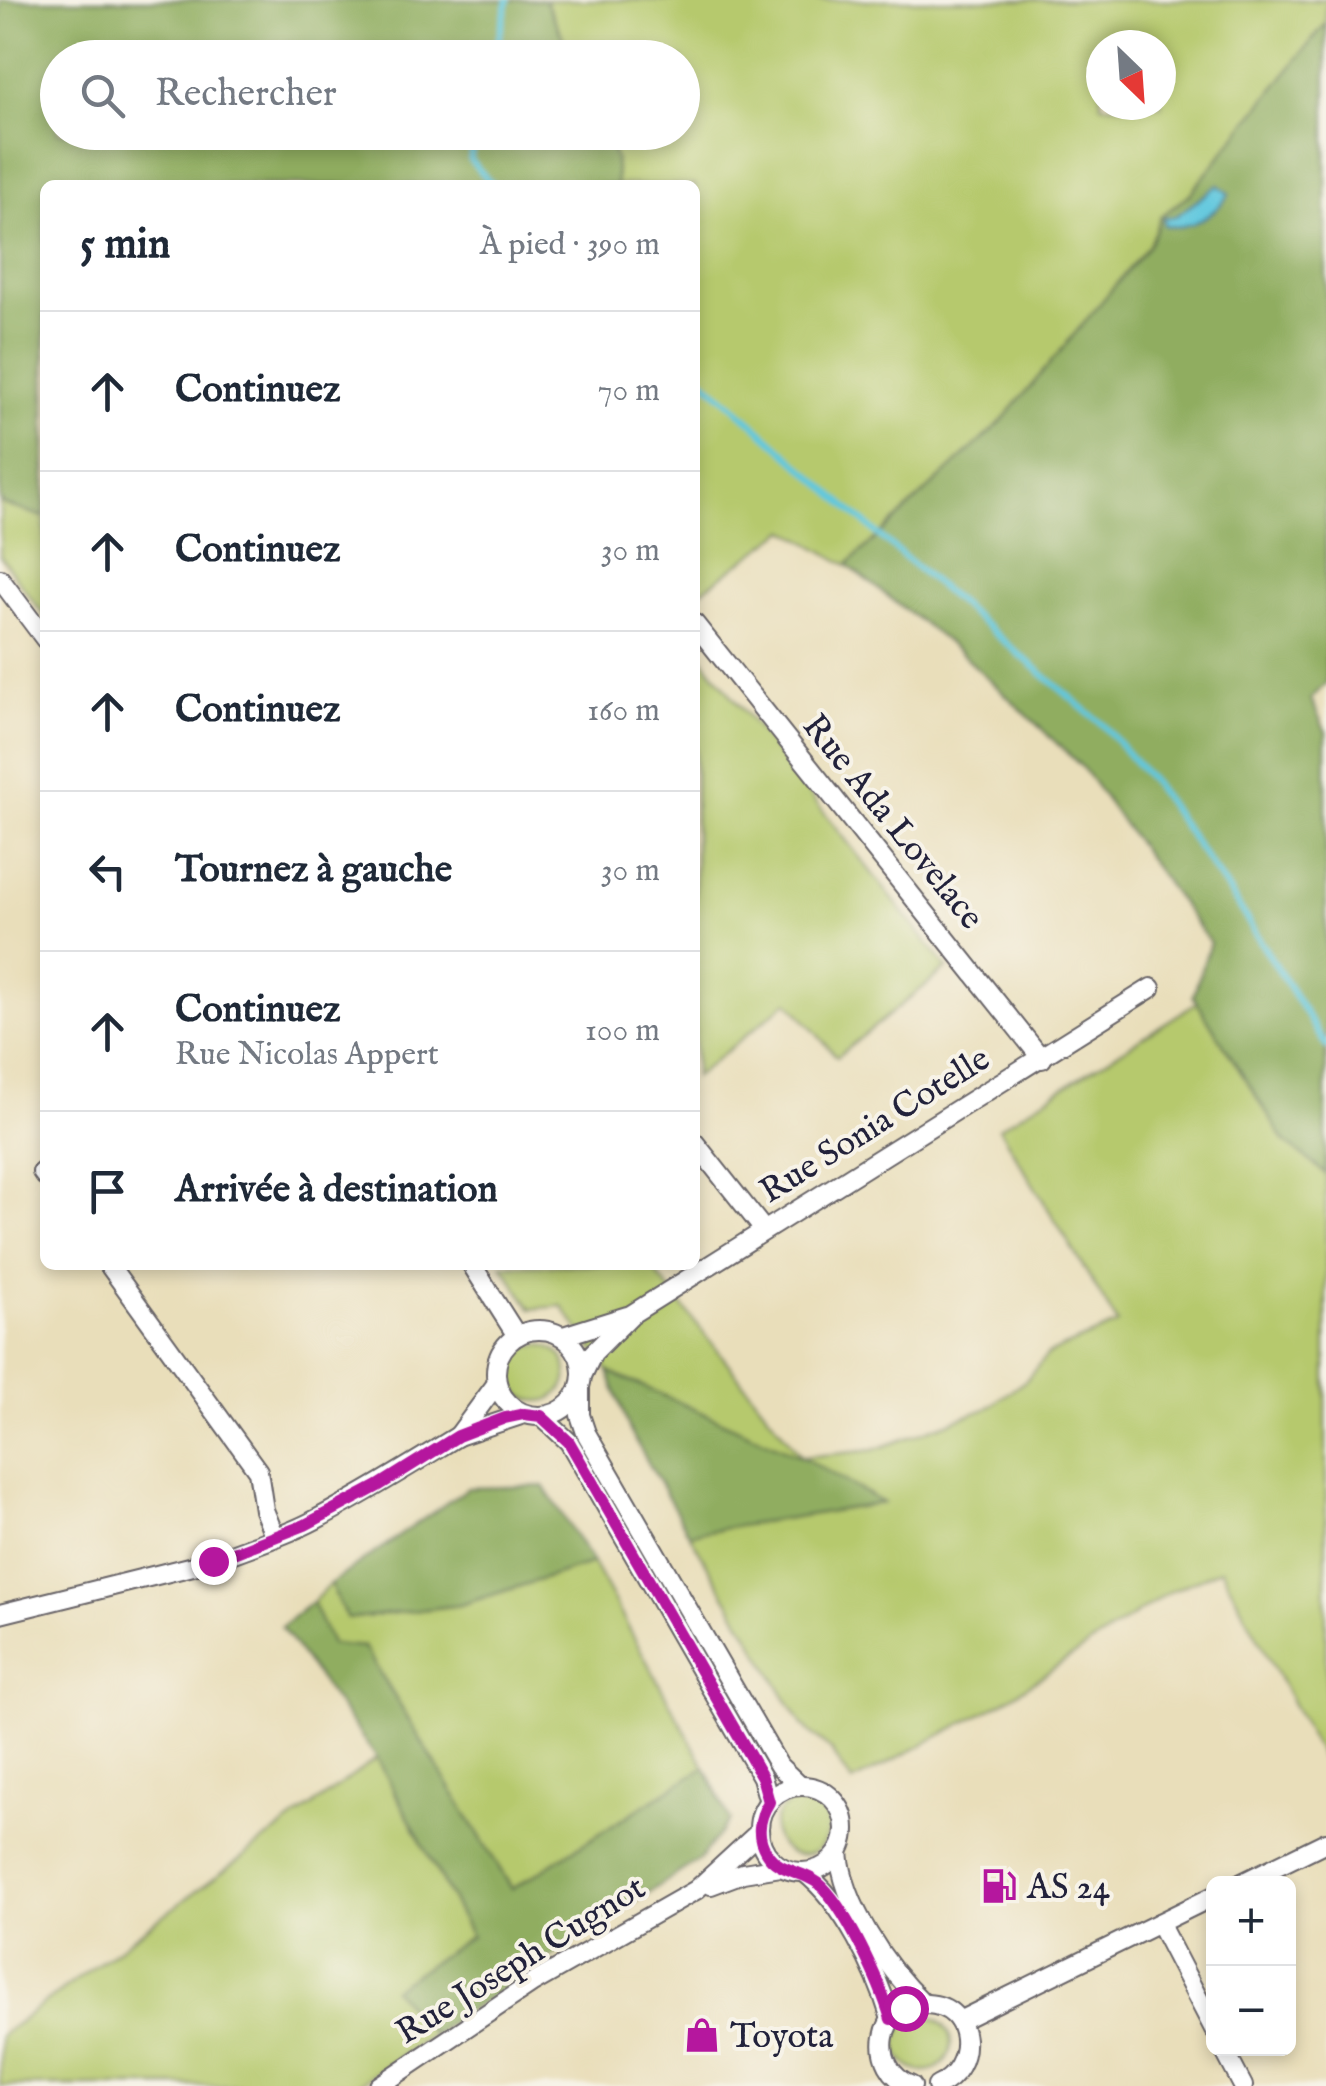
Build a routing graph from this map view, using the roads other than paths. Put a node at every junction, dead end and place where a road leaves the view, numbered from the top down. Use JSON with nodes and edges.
{"nodes":[{"id":1,"x":0,"y":579,"type":"edge"},
{"id":2,"x":700,"y":630,"type":"edge"},
{"id":3,"x":40,"y":633,"type":"edge"},
{"id":4,"x":1150,"y":988,"type":"dead end"},
{"id":5,"x":1042,"y":1059,"type":"junction"},
{"id":6,"x":700,"y":1149,"type":"edge"},
{"id":7,"x":764,"y":1230,"type":"junction"},
{"id":8,"x":113,"y":1270,"type":"edge"},
{"id":9,"x":475,"y":1270,"type":"edge"},
{"id":10,"x":632,"y":1314,"type":"junction"},
{"id":11,"x":517,"y":1336,"type":"junction"},
{"id":12,"x":562,"y":1336,"type":"junction"},
{"id":13,"x":581,"y":1381,"type":"junction"},
{"id":14,"x":497,"y":1383,"type":"junction"},
{"id":15,"x":532,"y":1415,"type":"junction"},
{"id":16,"x":458,"y":1436,"type":"junction"},
{"id":17,"x":275,"y":1537,"type":"junction"},
{"id":18,"x":0,"y":1614,"type":"edge"},
{"id":19,"x":800,"y":1786,"type":"junction"},
{"id":20,"x":769,"y":1802,"type":"junction"},
{"id":21,"x":759,"y":1832,"type":"junction"},
{"id":22,"x":1326,"y":1842,"type":"edge"},
{"id":23,"x":839,"y":1852,"type":"junction"},
{"id":24,"x":781,"y":1866,"type":"junction"},
{"id":25,"x":804,"y":1872,"type":"junction"},
{"id":26,"x":1256,"y":1876,"type":"edge"},
{"id":27,"x":696,"y":1890,"type":"junction"},
{"id":28,"x":1206,"y":1900,"type":"edge"},
{"id":29,"x":1159,"y":1922,"type":"junction"},
{"id":30,"x":923,"y":2003,"type":"junction"},
{"id":31,"x":1206,"y":2013,"type":"edge"},
{"id":32,"x":891,"y":2019,"type":"junction"},
{"id":33,"x":959,"y":2022,"type":"junction"},
{"id":34,"x":1228,"y":2056,"type":"edge"},
{"id":35,"x":960,"y":2078,"type":"edge"},
{"id":36,"x":378,"y":2086,"type":"edge"},
{"id":37,"x":912,"y":2086,"type":"edge"},
{"id":38,"x":937,"y":2086,"type":"edge"},
{"id":39,"x":1242,"y":2086,"type":"edge"}],
"edges":[{"from":1,"to":3,"type":"street"},
{"from":2,"to":5,"type":"street","name":"Rue Ada Lovelace"},
{"from":4,"to":5,"type":"street","name":"Rue Sonia Cotelle"},
{"from":5,"to":7,"type":"street","name":"Rue Sonia Cotelle"},
{"from":6,"to":7,"type":"street"},
{"from":7,"to":10,"type":"street","name":"Rue Sonia Cotelle"},
{"from":8,"to":17,"type":"street"},
{"from":9,"to":11,"type":"street"},
{"from":10,"to":12,"type":"street"},
{"from":10,"to":13,"type":"street"},
{"from":11,"to":12,"type":"street"},
{"from":11,"to":14,"type":"street"},
{"from":12,"to":13,"type":"street"},
{"from":13,"to":15,"type":"street"},
{"from":13,"to":19,"type":"street"},
{"from":14,"to":15,"type":"street"},
{"from":14,"to":16,"type":"street"},
{"from":15,"to":16,"type":"street"},
{"from":15,"to":20,"type":"street"},
{"from":16,"to":17,"type":"street"},
{"from":17,"to":18,"type":"street"},
{"from":19,"to":20,"type":"street"},
{"from":19,"to":23,"type":"street"},
{"from":20,"to":21,"type":"street"},
{"from":21,"to":24,"type":"street"},
{"from":21,"to":27,"type":"street","name":"Rue Joseph Cugnot"},
{"from":22,"to":26,"type":"street"},
{"from":23,"to":25,"type":"street"},
{"from":23,"to":30,"type":"street"},
{"from":24,"to":25,"type":"street"},
{"from":24,"to":27,"type":"street","name":"Rue Joseph Cugnot"},
{"from":25,"to":32,"type":"street"},
{"from":27,"to":36,"type":"street","name":"Rue Joseph Cugnot"},
{"from":28,"to":29,"type":"street"},
{"from":29,"to":31,"type":"street"},
{"from":29,"to":33,"type":"street"},
{"from":30,"to":32,"type":"street"},
{"from":30,"to":33,"type":"street"},
{"from":32,"to":37,"type":"street"},
{"from":33,"to":35,"type":"street"},
{"from":34,"to":39,"type":"street"},
{"from":35,"to":38,"type":"street"}]}
